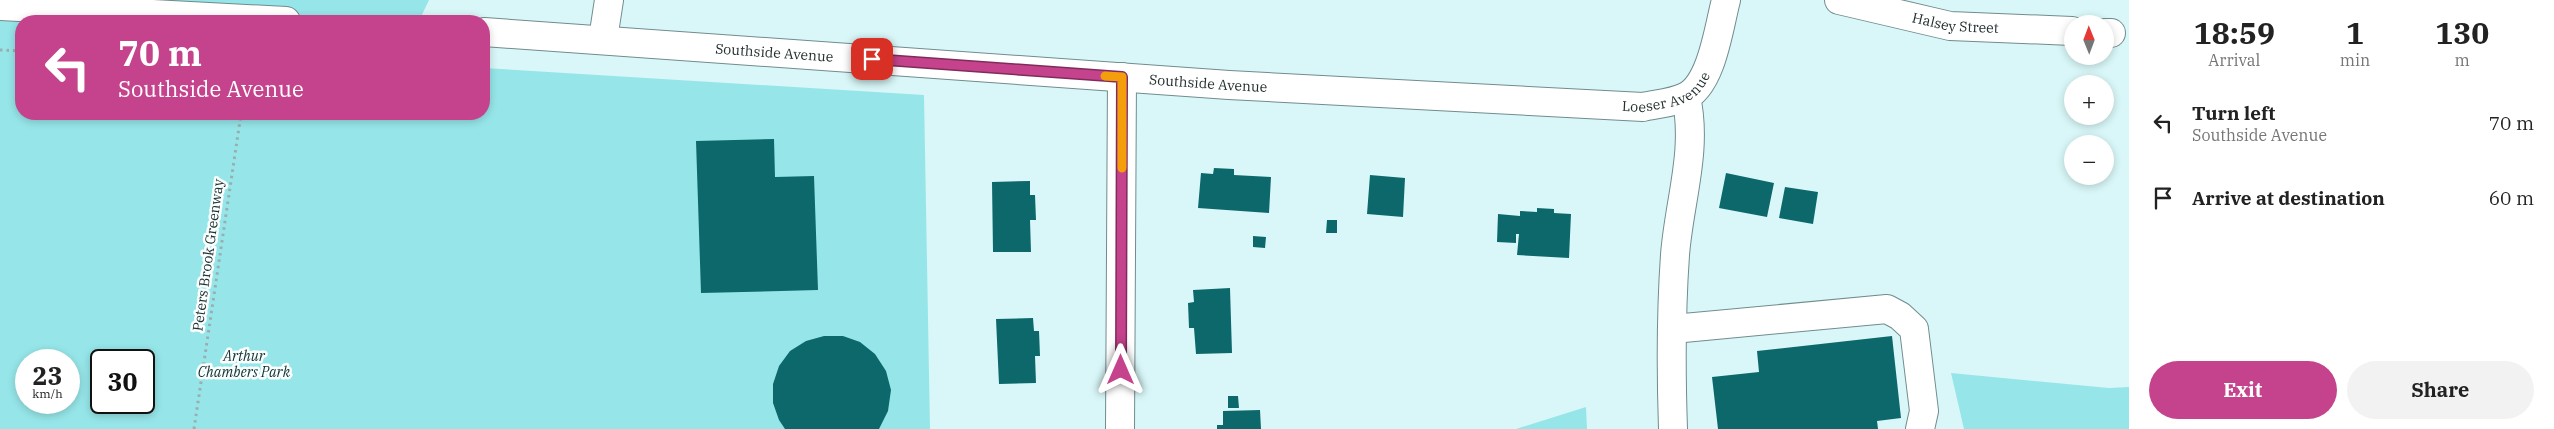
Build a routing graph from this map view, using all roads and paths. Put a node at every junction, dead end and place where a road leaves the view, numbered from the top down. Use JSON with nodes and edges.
{"nodes":[{"id":1,"x":609,"y":0,"type":"edge"},
{"id":2,"x":1726,"y":0,"type":"edge"},
{"id":3,"x":1839,"y":0,"type":"edge"},
{"id":4,"x":0,"y":6,"type":"edge"},
{"id":5,"x":172,"y":15,"type":"edge"},
{"id":6,"x":2064,"y":31,"type":"edge"},
{"id":7,"x":490,"y":32,"type":"edge"},
{"id":8,"x":602,"y":39,"type":"junction"},
{"id":9,"x":0,"y":50,"type":"edge"},
{"id":10,"x":15,"y":51,"type":"edge"},
{"id":11,"x":1122,"y":77,"type":"junction"},
{"id":12,"x":1686,"y":97,"type":"junction"},
{"id":13,"x":1575,"y":103,"type":"joint"},
{"id":14,"x":239,"y":120,"type":"edge"},
{"id":15,"x":1673,"y":329,"type":"junction"},
{"id":16,"x":194,"y":429,"type":"edge"},
{"id":17,"x":1120,"y":429,"type":"edge"},
{"id":18,"x":1673,"y":429,"type":"edge"},
{"id":19,"x":1920,"y":429,"type":"edge"}],
"edges":[{"from":1,"to":8,"type":"street"},
{"from":2,"to":12,"type":"street","name":"Loeser Avenue"},
{"from":3,"to":6,"type":"street","name":"Halsey Street"},
{"from":4,"to":5,"type":"street"},
{"from":7,"to":8,"type":"street","name":"Southside Avenue"},
{"from":8,"to":11,"type":"street","name":"Southside Avenue"},
{"from":9,"to":10,"type":"path"},
{"from":11,"to":13,"type":"street","name":"Southside Avenue"},
{"from":11,"to":17,"type":"street"},
{"from":12,"to":13,"type":"street","name":"Loeser Avenue"},
{"from":12,"to":15,"type":"street"},
{"from":14,"to":16,"type":"path","name":"Peters Brook Greenway"},
{"from":15,"to":18,"type":"street"},
{"from":15,"to":19,"type":"street"}]}
